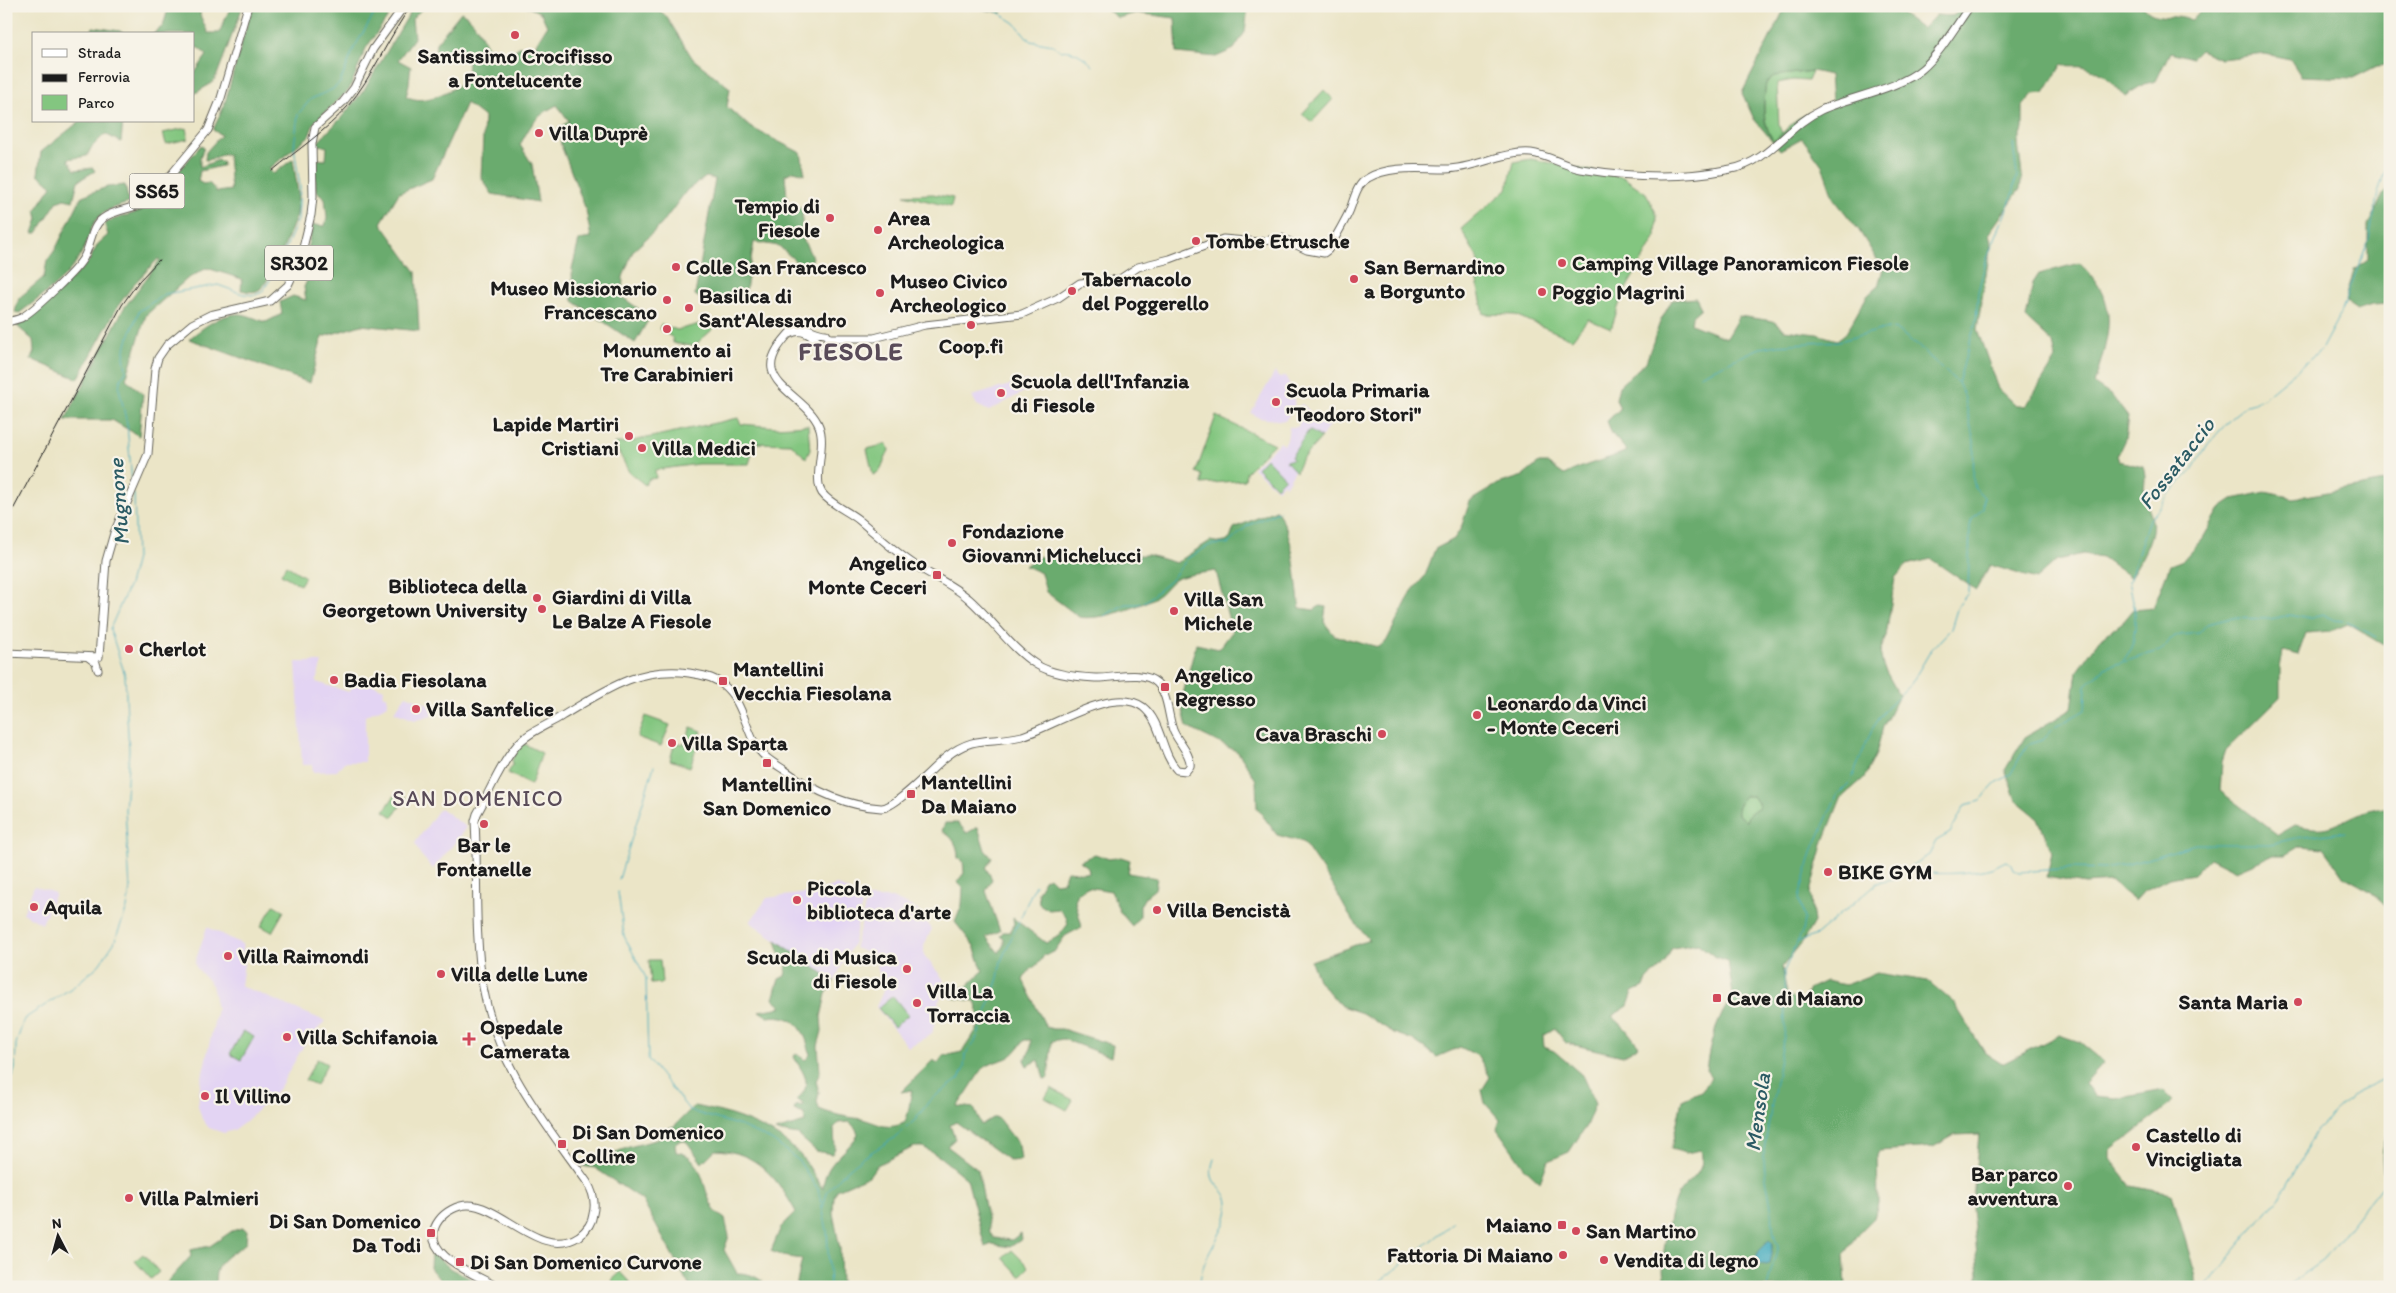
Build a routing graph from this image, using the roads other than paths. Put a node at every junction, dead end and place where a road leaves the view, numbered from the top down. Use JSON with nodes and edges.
{"nodes":[{"id":1,"x":248,"y":6,"type":"edge"},
{"id":2,"x":404,"y":6,"type":"edge"},
{"id":3,"x":1970,"y":6,"type":"edge"},
{"id":4,"x":6,"y":322,"type":"edge"},
{"id":5,"x":6,"y":653,"type":"edge"},
{"id":6,"x":85,"y":656,"type":"junction"},
{"id":7,"x":98,"y":670,"type":"dead end"},
{"id":8,"x":498,"y":1287,"type":"edge"}],
"edges":[{"from":1,"to":4,"type":"main road","number":"SS65"},
{"from":2,"to":6,"type":"main road","number":"SR302"},
{"from":3,"to":8,"type":"main road"},
{"from":5,"to":6,"type":"main road"},
{"from":6,"to":7,"type":"main road"}]}
